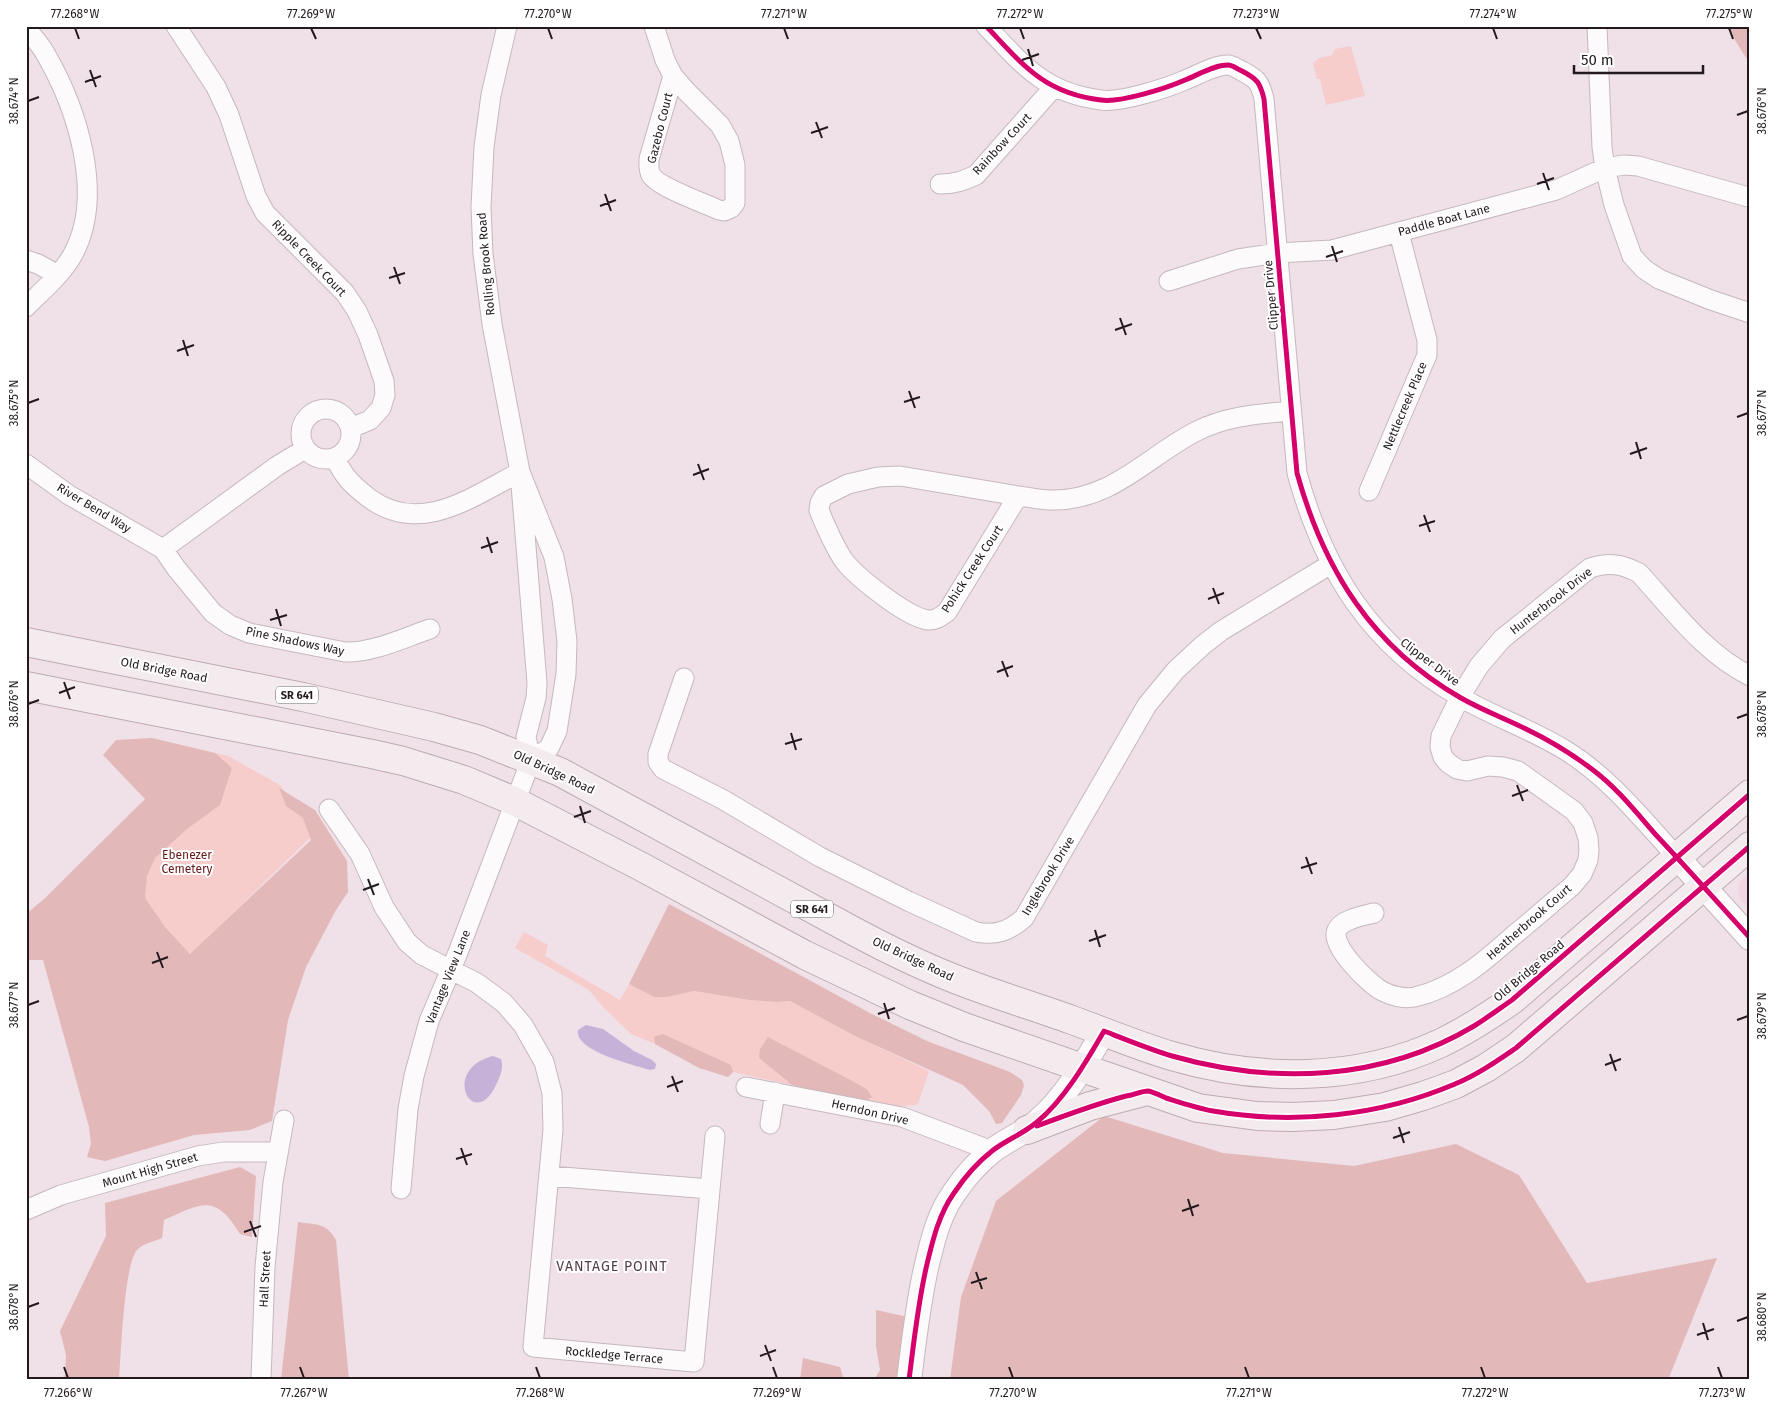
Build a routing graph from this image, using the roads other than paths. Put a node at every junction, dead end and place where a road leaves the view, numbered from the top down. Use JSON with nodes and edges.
{"nodes":[{"id":1,"x":176,"y":26,"type":"edge"},
{"id":2,"x":507,"y":26,"type":"edge"},
{"id":3,"x":654,"y":26,"type":"edge"},
{"id":4,"x":986,"y":26,"type":"edge"},
{"id":5,"x":1598,"y":26,"type":"edge"},
{"id":6,"x":26,"y":28,"type":"edge"},
{"id":7,"x":673,"y":76,"type":"junction"},
{"id":8,"x":1054,"y":87,"type":"junction"},
{"id":9,"x":1605,"y":168,"type":"junction"},
{"id":10,"x":940,"y":184,"type":"dead end"},
{"id":11,"x":1748,"y":197,"type":"dead end"},
{"id":12,"x":1399,"y":232,"type":"junction"},
{"id":13,"x":1277,"y":253,"type":"junction"},
{"id":14,"x":26,"y":260,"type":"edge"},
{"id":15,"x":58,"y":275,"type":"junction"},
{"id":16,"x":1169,"y":281,"type":"dead end"},
{"id":17,"x":26,"y":307,"type":"edge"},
{"id":18,"x":1750,"y":313,"type":"edge"},
{"id":19,"x":1291,"y":411,"type":"junction"},
{"id":20,"x":351,"y":428,"type":"junction"},
{"id":21,"x":305,"y":449,"type":"junction"},
{"id":22,"x":336,"y":458,"type":"junction"},
{"id":23,"x":26,"y":464,"type":"edge"},
{"id":24,"x":520,"y":472,"type":"junction"},
{"id":25,"x":1370,"y":491,"type":"dead end"},
{"id":26,"x":1018,"y":496,"type":"junction"},
{"id":27,"x":163,"y":549,"type":"junction"},
{"id":28,"x":1330,"y":564,"type":"junction"},
{"id":29,"x":430,"y":629,"type":"dead end"},
{"id":30,"x":26,"y":642,"type":"edge"},
{"id":31,"x":1750,"y":676,"type":"edge"},
{"id":32,"x":684,"y":678,"type":"dead end"},
{"id":33,"x":26,"y":686,"type":"edge"},
{"id":34,"x":1460,"y":697,"type":"junction"},
{"id":35,"x":531,"y":760,"type":"junction"},
{"id":36,"x":1750,"y":794,"type":"edge"},
{"id":37,"x":514,"y":801,"type":"junction"},
{"id":38,"x":329,"y":809,"type":"dead end"},
{"id":39,"x":1750,"y":846,"type":"edge"},
{"id":40,"x":1677,"y":857,"type":"junction"},
{"id":41,"x":1703,"y":887,"type":"junction"},
{"id":42,"x":1374,"y":912,"type":"dead end"},
{"id":43,"x":1750,"y":938,"type":"edge"},
{"id":44,"x":452,"y":968,"type":"junction"},
{"id":45,"x":1104,"y":1031,"type":"junction"},
{"id":46,"x":1081,"y":1068,"type":"junction"},
{"id":47,"x":746,"y":1087,"type":"dead end"},
{"id":48,"x":1147,"y":1091,"type":"junction"},
{"id":49,"x":775,"y":1092,"type":"junction"},
{"id":50,"x":284,"y":1120,"type":"dead end"},
{"id":51,"x":770,"y":1124,"type":"dead end"},
{"id":52,"x":1027,"y":1130,"type":"junction"},
{"id":53,"x":715,"y":1136,"type":"dead end"},
{"id":54,"x":992,"y":1151,"type":"junction"},
{"id":55,"x":278,"y":1152,"type":"junction"},
{"id":56,"x":550,"y":1176,"type":"junction"},
{"id":57,"x":401,"y":1189,"type":"dead end"},
{"id":58,"x":710,"y":1189,"type":"junction"},
{"id":59,"x":26,"y":1210,"type":"edge"},
{"id":60,"x":261,"y":1380,"type":"edge"},
{"id":61,"x":909,"y":1380,"type":"edge"}],
"edges":[{"from":1,"to":20,"type":"street","name":"Ripple Creek Court"},
{"from":2,"to":24,"type":"street","name":"Rolling Brook Road"},
{"from":3,"to":7,"type":"street","name":"Gazebo Court"},
{"from":4,"to":8,"type":"street"},
{"from":5,"to":9,"type":"street"},
{"from":6,"to":15,"type":"street"},
{"from":7,"to":7,"type":"street","name":"Gazebo Court"},
{"from":8,"to":10,"type":"street","name":"Rainbow Court"},
{"from":8,"to":13,"type":"street","name":"Clipper Drive"},
{"from":9,"to":11,"type":"street","name":"Paddle Boat Lane"},
{"from":9,"to":12,"type":"street","name":"Paddle Boat Lane"},
{"from":9,"to":18,"type":"street"},
{"from":12,"to":13,"type":"street","name":"Paddle Boat Lane"},
{"from":12,"to":25,"type":"street","name":"Nettlecreek Place"},
{"from":13,"to":16,"type":"street","name":"Paddle Boat Lane"},
{"from":13,"to":19,"type":"street","name":"Clipper Drive"},
{"from":14,"to":15,"type":"street"},
{"from":15,"to":17,"type":"street"},
{"from":19,"to":26,"type":"street","name":"Pohick Creek Court"},
{"from":19,"to":28,"type":"street","name":"Clipper Drive"},
{"from":20,"to":21,"type":"street"},
{"from":20,"to":22,"type":"street"},
{"from":21,"to":22,"type":"street"},
{"from":21,"to":27,"type":"street"},
{"from":22,"to":24,"type":"street"},
{"from":23,"to":27,"type":"street","name":"River Bend Way"},
{"from":24,"to":35,"type":"street","name":"Rolling Brook Road"},
{"from":24,"to":35,"type":"street","name":"Rolling Brook Road"},
{"from":26,"to":26,"type":"street","name":"Pohick Creek Court"},
{"from":27,"to":29,"type":"street","name":"Pine Shadows Way"},
{"from":28,"to":32,"type":"street","name":"Inglebrook Drive"},
{"from":28,"to":34,"type":"street","name":"Clipper Drive"},
{"from":30,"to":35,"type":"main road","name":"Old Bridge Road","number":"SR 641"},
{"from":31,"to":34,"type":"street","name":"Hunterbrook Drive"},
{"from":33,"to":37,"type":"main road"},
{"from":34,"to":40,"type":"street","name":"Clipper Drive"},
{"from":34,"to":42,"type":"street","name":"Heatherbrook Court"},
{"from":35,"to":37,"type":"street","name":"Rolling Brook Road"},
{"from":35,"to":45,"type":"main road","name":"Old Bridge Road","number":"SR 641"},
{"from":36,"to":40,"type":"main road","name":"Old Bridge Road","number":"SR 641"},
{"from":37,"to":44,"type":"street","name":"Vantage View Lane"},
{"from":37,"to":46,"type":"main road"},
{"from":38,"to":44,"type":"street"},
{"from":39,"to":41,"type":"main road"},
{"from":40,"to":41,"type":"street","name":"Clipper Drive"},
{"from":40,"to":45,"type":"main road","name":"Old Bridge Road","number":"SR 641"},
{"from":41,"to":43,"type":"street","name":"Clipper Drive"},
{"from":41,"to":48,"type":"main road"},
{"from":44,"to":56,"type":"street","name":"Rockledge Terrace"},
{"from":44,"to":57,"type":"street","name":"Vantage View Lane"},
{"from":45,"to":46,"type":"street"},
{"from":46,"to":48,"type":"main road"},
{"from":46,"to":52,"type":"street"},
{"from":47,"to":49,"type":"street","name":"Herndon Drive"},
{"from":48,"to":52,"type":"main road"},
{"from":49,"to":51,"type":"street"},
{"from":49,"to":54,"type":"street","name":"Herndon Drive"},
{"from":50,"to":55,"type":"street","name":"Hall Street"},
{"from":52,"to":54,"type":"street"},
{"from":53,"to":58,"type":"street","name":"Rockledge Terrace"},
{"from":54,"to":61,"type":"street"},
{"from":55,"to":59,"type":"street","name":"Mount High Street"},
{"from":55,"to":60,"type":"street","name":"Hall Street"},
{"from":56,"to":58,"type":"street"},
{"from":56,"to":58,"type":"street","name":"Rockledge Terrace"}]}
